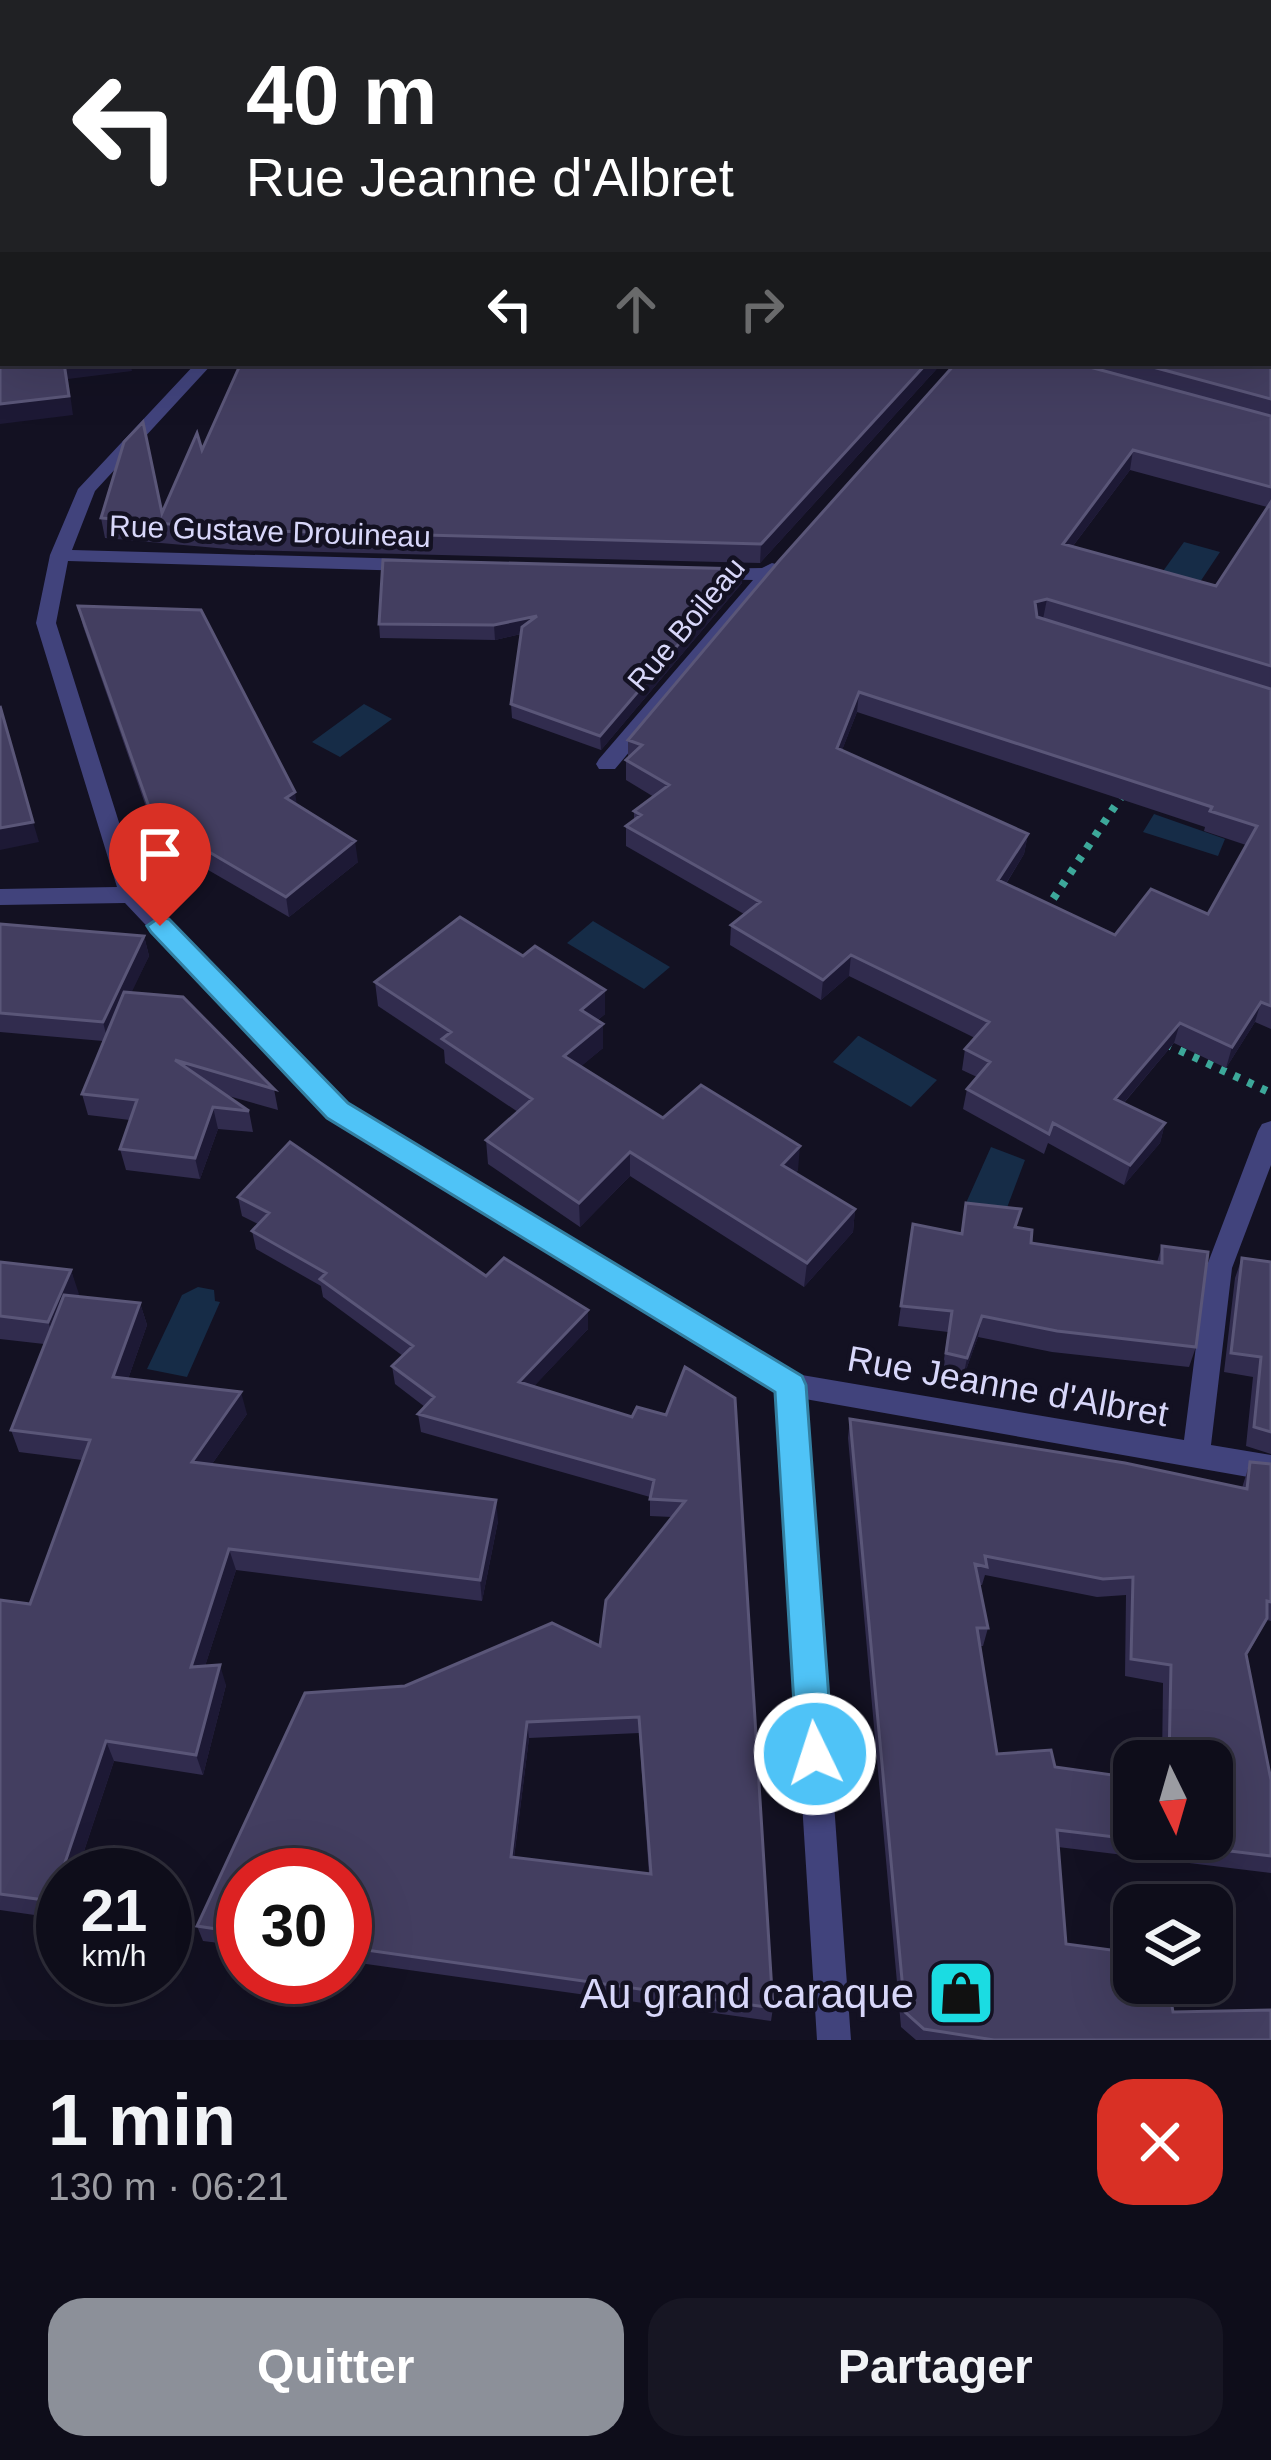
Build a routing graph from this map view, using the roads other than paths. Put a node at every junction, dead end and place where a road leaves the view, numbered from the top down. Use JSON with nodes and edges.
{"nodes":[{"id":1,"x":202,"y":366,"type":"edge"},
{"id":2,"x":60,"y":555,"type":"junction"},
{"id":3,"x":783,"y":556,"type":"edge"},
{"id":4,"x":437,"y":566,"type":"edge"},
{"id":5,"x":697,"y":572,"type":"edge"},
{"id":6,"x":767,"y":574,"type":"junction"},
{"id":7,"x":607,"y":764,"type":"dead end"},
{"id":8,"x":130,"y":895,"type":"junction"},
{"id":9,"x":0,"y":897,"type":"edge"},
{"id":10,"x":1271,"y":1131,"type":"edge"},
{"id":11,"x":790,"y":1385,"type":"junction"},
{"id":12,"x":1196,"y":1455,"type":"junction"},
{"id":13,"x":1271,"y":1468,"type":"edge"},
{"id":14,"x":834,"y":2040,"type":"edge"}],
"edges":[{"from":1,"to":2,"type":"street","name":"Rue Jeanne d'Albret"},
{"from":2,"to":4,"type":"street","name":"Rue Gustave Drouineau"},
{"from":2,"to":8,"type":"street","name":"Rue Jeanne d'Albret"},
{"from":3,"to":6,"type":"street","name":"Rue Boileau"},
{"from":5,"to":6,"type":"street"},
{"from":6,"to":7,"type":"street","name":"Rue Boileau"},
{"from":8,"to":9,"type":"street"},
{"from":8,"to":11,"type":"street","name":"Rue Jeanne d'Albret"},
{"from":10,"to":12,"type":"street"},
{"from":11,"to":12,"type":"street","name":"Rue Jeanne d'Albret"},
{"from":11,"to":14,"type":"street"},
{"from":12,"to":13,"type":"street","name":"Rue Jeanne d'Albret"}]}
